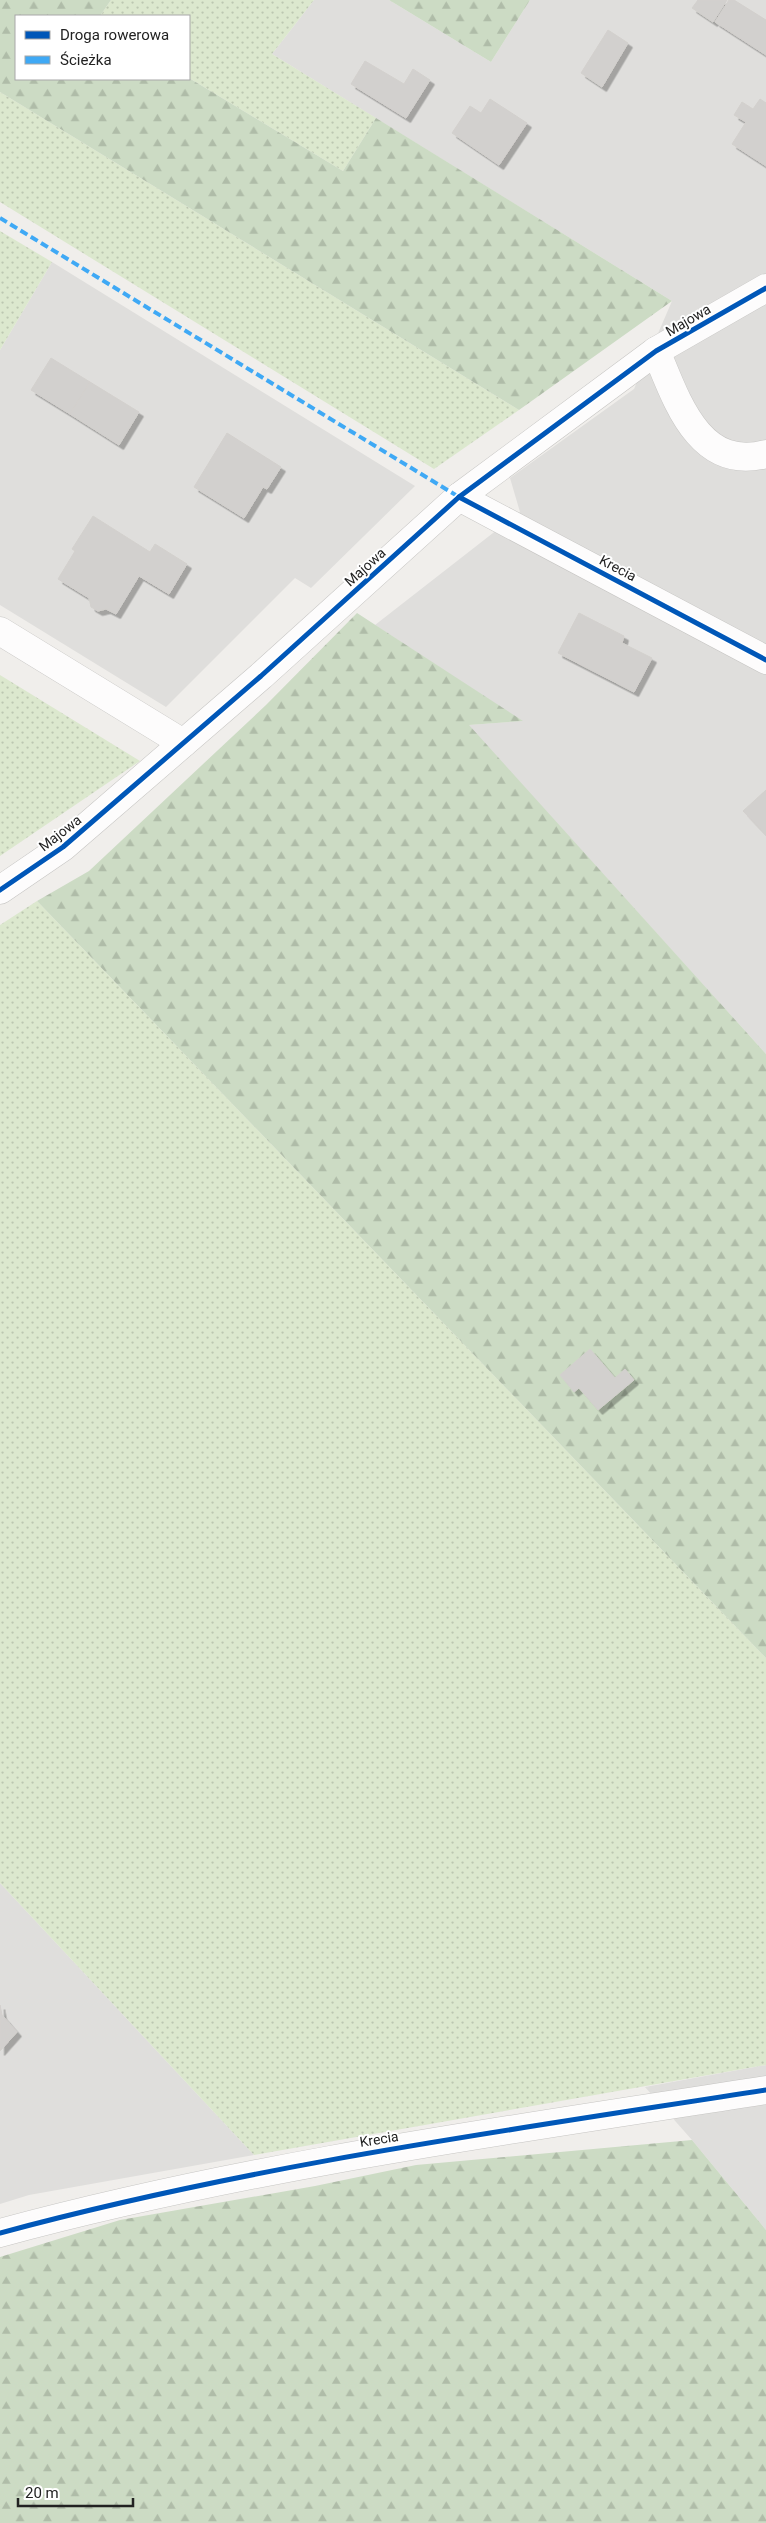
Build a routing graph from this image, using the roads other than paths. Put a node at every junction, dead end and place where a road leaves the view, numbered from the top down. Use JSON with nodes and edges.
{"nodes":[{"id":1,"x":766,"y":288,"type":"edge"},
{"id":2,"x":656,"y":351,"type":"junction"},
{"id":3,"x":766,"y":454,"type":"edge"},
{"id":4,"x":459,"y":497,"type":"junction"},
{"id":5,"x":0,"y":631,"type":"edge"},
{"id":6,"x":766,"y":660,"type":"edge"},
{"id":7,"x":183,"y":743,"type":"junction"},
{"id":8,"x":0,"y":890,"type":"edge"},
{"id":9,"x":766,"y":2090,"type":"edge"},
{"id":10,"x":0,"y":2233,"type":"edge"}],
"edges":[{"from":1,"to":2,"type":"street","name":"Majowa"},
{"from":2,"to":3,"type":"street"},
{"from":2,"to":4,"type":"street","name":"Majowa"},
{"from":4,"to":6,"type":"street","name":"Krecia"},
{"from":4,"to":7,"type":"street","name":"Majowa"},
{"from":5,"to":7,"type":"street"},
{"from":7,"to":8,"type":"street","name":"Majowa"},
{"from":9,"to":10,"type":"street","name":"Krecia"}]}
